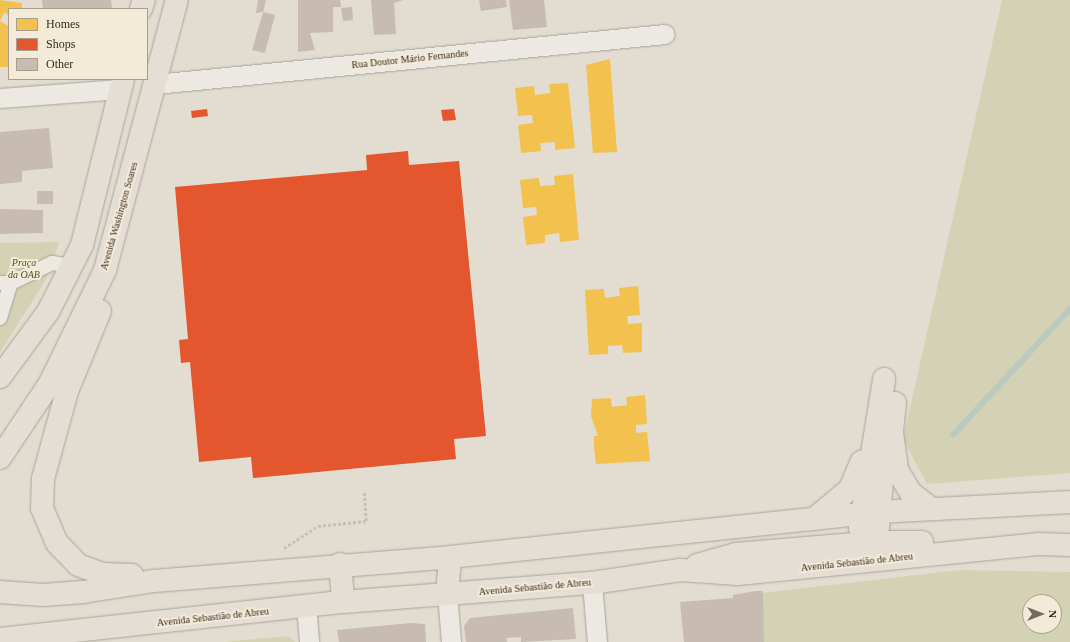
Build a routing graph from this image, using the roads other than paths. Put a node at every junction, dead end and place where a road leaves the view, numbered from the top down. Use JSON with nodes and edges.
{"nodes":[{"id":1,"x":177,"y":0,"type":"edge"},
{"id":2,"x":665,"y":34,"type":"dead end"},
{"id":3,"x":122,"y":84,"type":"edge"},
{"id":4,"x":156,"y":84,"type":"junction"},
{"id":5,"x":0,"y":98,"type":"edge"},
{"id":6,"x":72,"y":266,"type":"junction"},
{"id":7,"x":105,"y":270,"type":"junction"},
{"id":8,"x":6,"y":283,"type":"edge"},
{"id":9,"x":0,"y":318,"type":"edge"},
{"id":10,"x":0,"y":377,"type":"edge"},
{"id":11,"x":0,"y":458,"type":"edge"},
{"id":12,"x":1070,"y":502,"type":"edge"},
{"id":13,"x":930,"y":508,"type":"junction"},
{"id":14,"x":870,"y":514,"type":"junction"},
{"id":15,"x":814,"y":519,"type":"junction"},
{"id":16,"x":868,"y":542,"type":"junction"},
{"id":17,"x":1038,"y":544,"type":"junction"},
{"id":18,"x":1070,"y":545,"type":"edge"},
{"id":19,"x":450,"y":558,"type":"junction"},
{"id":20,"x":340,"y":564,"type":"junction"},
{"id":21,"x":680,"y":570,"type":"junction"},
{"id":22,"x":154,"y":581,"type":"junction"},
{"id":23,"x":592,"y":583,"type":"junction"},
{"id":24,"x":0,"y":592,"type":"edge"},
{"id":25,"x":447,"y":594,"type":"junction"},
{"id":26,"x":343,"y":602,"type":"junction"},
{"id":27,"x":306,"y":606,"type":"junction"},
{"id":28,"x":0,"y":639,"type":"edge"},
{"id":29,"x":309,"y":642,"type":"edge"},
{"id":30,"x":452,"y":642,"type":"edge"},
{"id":31,"x":597,"y":642,"type":"edge"}],
"edges":[{"from":1,"to":4,"type":"main road","name":"Avenida Washington Soares"},
{"from":2,"to":4,"type":"street","name":"Rua Doutor Mário Fernandes"},
{"from":3,"to":5,"type":"street"},
{"from":3,"to":6,"type":"main road"},
{"from":4,"to":7,"type":"main road","name":"Avenida Washington Soares"},
{"from":6,"to":8,"type":"street"},
{"from":6,"to":10,"type":"main road"},
{"from":7,"to":11,"type":"main road","name":"Avenida Washington Soares"},
{"from":7,"to":22,"type":"main road"},
{"from":8,"to":9,"type":"street"},
{"from":12,"to":13,"type":"main road"},
{"from":13,"to":14,"type":"main road"},
{"from":13,"to":14,"type":"main road"},
{"from":14,"to":15,"type":"main road"},
{"from":14,"to":15,"type":"main road"},
{"from":14,"to":16,"type":"main road"},
{"from":15,"to":19,"type":"main road"},
{"from":16,"to":17,"type":"main road"},
{"from":16,"to":21,"type":"main road"},
{"from":17,"to":18,"type":"main road","name":"Avenida Sebastião de Abreu"},
{"from":17,"to":21,"type":"main road","name":"Avenida Sebastião de Abreu"},
{"from":19,"to":20,"type":"main road"},
{"from":19,"to":25,"type":"main road"},
{"from":20,"to":22,"type":"main road"},
{"from":20,"to":26,"type":"main road"},
{"from":21,"to":23,"type":"main road","name":"Avenida Sebastião de Abreu"},
{"from":22,"to":24,"type":"main road"},
{"from":23,"to":25,"type":"main road","name":"Avenida Sebastião de Abreu"},
{"from":23,"to":31,"type":"street"},
{"from":25,"to":26,"type":"main road","name":"Avenida Sebastião de Abreu"},
{"from":25,"to":30,"type":"street"},
{"from":26,"to":27,"type":"main road","name":"Avenida Sebastião de Abreu"},
{"from":27,"to":28,"type":"main road","name":"Avenida Sebastião de Abreu"},
{"from":27,"to":29,"type":"street"}]}
